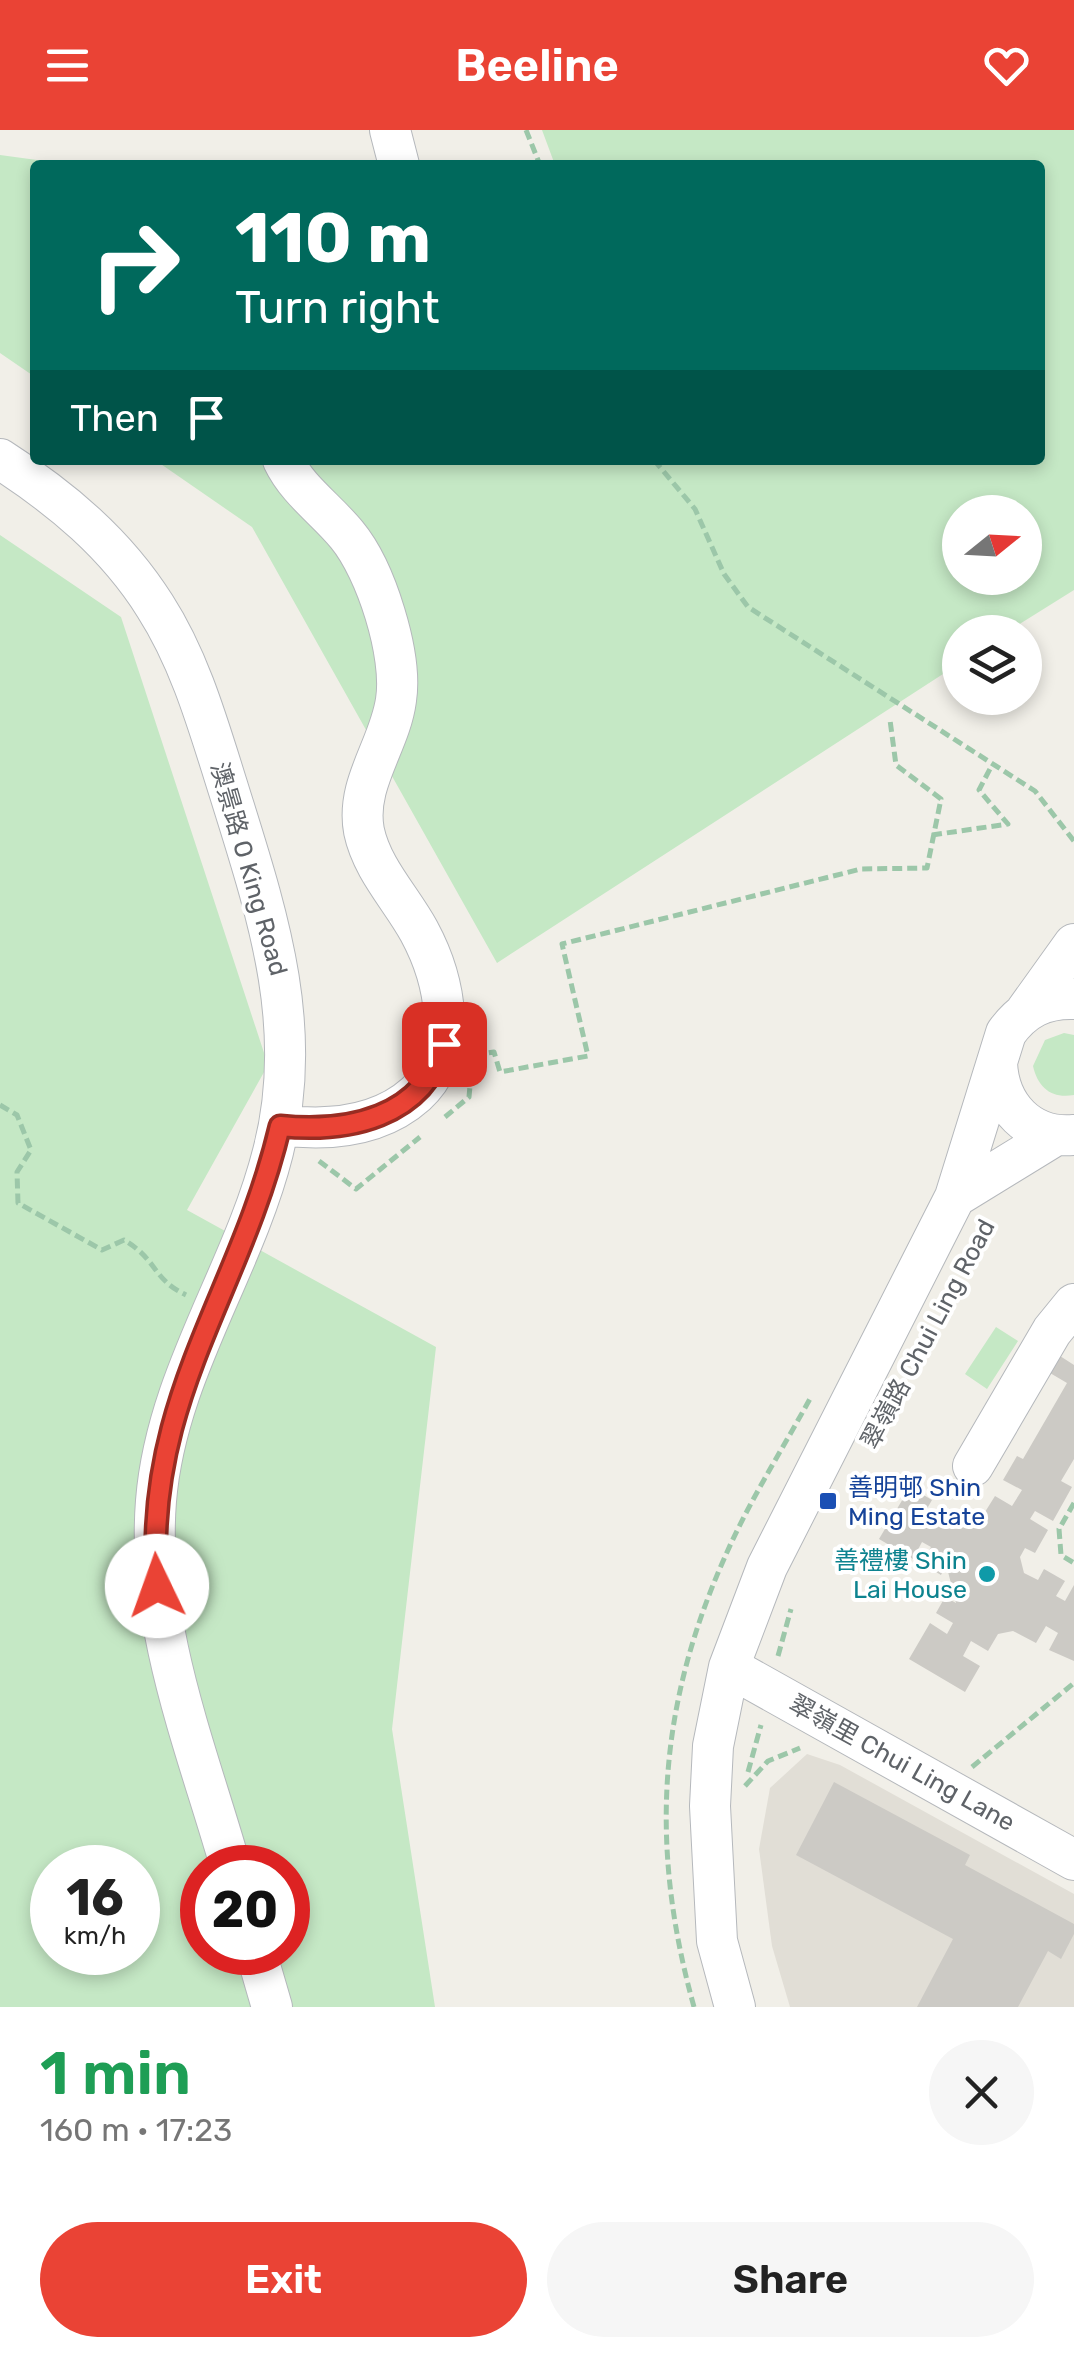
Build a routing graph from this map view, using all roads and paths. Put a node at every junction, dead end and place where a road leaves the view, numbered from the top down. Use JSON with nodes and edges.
{"nodes":[{"id":1,"x":390,"y":130,"type":"edge"},
{"id":2,"x":526,"y":130,"type":"edge"},
{"id":3,"x":398,"y":160,"type":"edge"},
{"id":4,"x":538,"y":160,"type":"edge"},
{"id":5,"x":0,"y":460,"type":"edge"},
{"id":6,"x":287,"y":465,"type":"edge"},
{"id":7,"x":658,"y":465,"type":"edge"},
{"id":8,"x":890,"y":720,"type":"dead end"},
{"id":9,"x":992,"y":765,"type":"junction"},
{"id":10,"x":1071,"y":831,"type":"edge"},
{"id":11,"x":932,"y":835,"type":"junction"},
{"id":12,"x":1074,"y":841,"type":"edge"},
{"id":13,"x":1074,"y":944,"type":"edge"},
{"id":14,"x":1074,"y":999,"type":"edge"},
{"id":15,"x":1026,"y":1010,"type":"junction"},
{"id":16,"x":997,"y":1063,"type":"junction"},
{"id":17,"x":0,"y":1105,"type":"edge"},
{"id":18,"x":441,"y":1120,"type":"dead end"},
{"id":19,"x":280,"y":1126,"type":"junction"},
{"id":20,"x":427,"y":1132,"type":"dead end"},
{"id":21,"x":1065,"y":1135,"type":"edge"},
{"id":22,"x":317,"y":1159,"type":"dead end"},
{"id":23,"x":955,"y":1197,"type":"junction"},
{"id":24,"x":216,"y":1302,"type":"junction"},
{"id":25,"x":1074,"y":1304,"type":"edge"},
{"id":26,"x":974,"y":1466,"type":"dead end"},
{"id":27,"x":1074,"y":1503,"type":"edge"},
{"id":28,"x":1074,"y":1563,"type":"edge"},
{"id":29,"x":794,"y":1598,"type":"dead end"},
{"id":30,"x":729,"y":1667,"type":"junction"},
{"id":31,"x":1074,"y":1683,"type":"edge"},
{"id":32,"x":772,"y":1691,"type":"junction"},
{"id":33,"x":966,"y":1773,"type":"dead end"},
{"id":34,"x":746,"y":1800,"type":"dead end"},
{"id":35,"x":225,"y":1845,"type":"edge"},
{"id":36,"x":1074,"y":1860,"type":"edge"},
{"id":37,"x":263,"y":1975,"type":"edge"},
{"id":38,"x":272,"y":2007,"type":"edge"},
{"id":39,"x":735,"y":2007,"type":"edge"}],
"edges":[{"from":1,"to":3,"type":"street"},
{"from":2,"to":4,"type":"path"},
{"from":5,"to":19,"type":"street","name":"澳景路 O King Road"},
{"from":6,"to":19,"type":"street"},
{"from":7,"to":9,"type":"path"},
{"from":8,"to":11,"type":"path"},
{"from":9,"to":10,"type":"path"},
{"from":9,"to":11,"type":"path"},
{"from":10,"to":12,"type":"path"},
{"from":11,"to":18,"type":"path"},
{"from":13,"to":15,"type":"street","name":"翠嶺路 Chui Ling Road"},
{"from":14,"to":15,"type":"street"},
{"from":15,"to":16,"type":"street","name":"翠嶺路 Chui Ling Road"},
{"from":16,"to":21,"type":"street","name":"翠嶺路 Chui Ling Road"},
{"from":16,"to":23,"type":"street","name":"翠嶺路 Chui Ling Road"},
{"from":17,"to":24,"type":"path"},
{"from":19,"to":24,"type":"street","name":"澳景路 O King Road"},
{"from":20,"to":22,"type":"path"},
{"from":21,"to":23,"type":"street","name":"翠嶺路 Chui Ling Road"},
{"from":23,"to":30,"type":"street","name":"翠嶺路 Chui Ling Road"},
{"from":24,"to":35,"type":"street","name":"澳景路 O King Road"},
{"from":25,"to":26,"type":"street"},
{"from":27,"to":28,"type":"path"},
{"from":29,"to":32,"type":"path"},
{"from":30,"to":32,"type":"street","name":"翠嶺里 Chui Ling Lane"},
{"from":30,"to":39,"type":"street","name":"翠嶺路 Chui Ling Road"},
{"from":31,"to":33,"type":"path"},
{"from":32,"to":34,"type":"path"},
{"from":32,"to":36,"type":"street","name":"翠嶺里 Chui Ling Lane"},
{"from":37,"to":38,"type":"street"}]}
